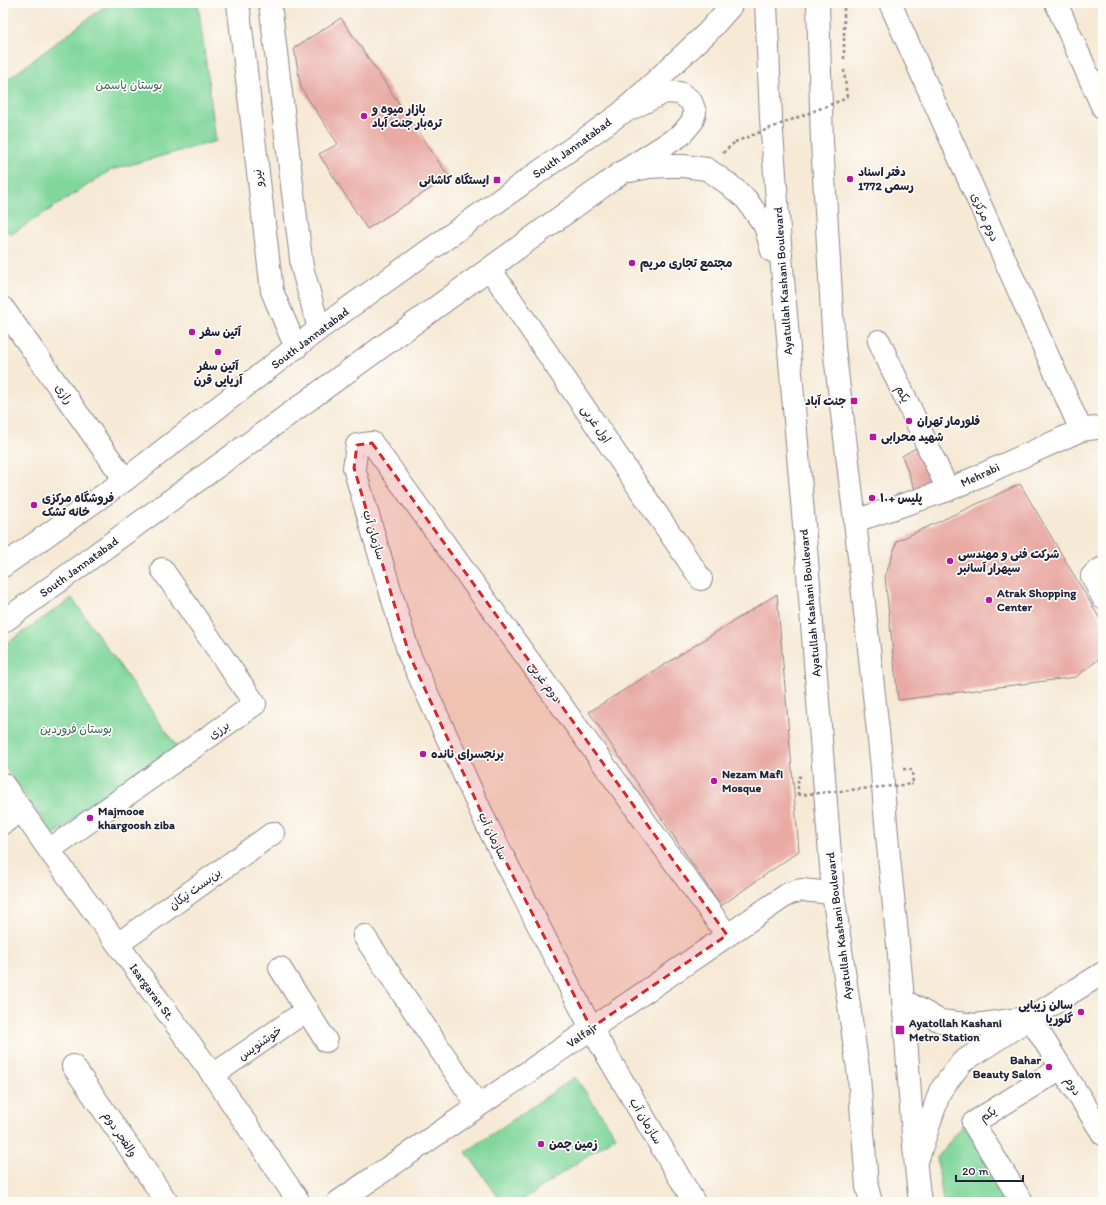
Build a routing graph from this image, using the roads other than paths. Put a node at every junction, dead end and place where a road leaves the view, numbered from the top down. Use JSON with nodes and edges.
{"nodes":[{"id":1,"x":238,"y":3,"type":"edge"},
{"id":2,"x":270,"y":3,"type":"edge"},
{"id":3,"x":732,"y":3,"type":"edge"},
{"id":4,"x":766,"y":3,"type":"edge"},
{"id":5,"x":818,"y":3,"type":"edge"},
{"id":6,"x":890,"y":3,"type":"edge"},
{"id":7,"x":1056,"y":3,"type":"edge"},
{"id":8,"x":276,"y":59,"type":"junction"},
{"id":9,"x":245,"y":64,"type":"junction"},
{"id":10,"x":1103,"y":108,"type":"edge"},
{"id":11,"x":620,"y":114,"type":"junction"},
{"id":12,"x":621,"y":173,"type":"junction"},
{"id":13,"x":490,"y":269,"type":"junction"},
{"id":14,"x":3,"y":308,"type":"edge"},
{"id":15,"x":319,"y":329,"type":"junction"},
{"id":16,"x":787,"y":331,"type":"junction"},
{"id":17,"x":879,"y":341,"type":"dead end"},
{"id":18,"x":296,"y":348,"type":"junction"},
{"id":19,"x":1103,"y":427,"type":"edge"},
{"id":20,"x":1081,"y":430,"type":"junction"},
{"id":21,"x":357,"y":445,"type":"joint"},
{"id":22,"x":125,"y":480,"type":"junction"},
{"id":23,"x":948,"y":490,"type":"junction"},
{"id":24,"x":855,"y":522,"type":"junction"},
{"id":25,"x":3,"y":566,"type":"edge"},
{"id":26,"x":162,"y":569,"type":"dead end"},
{"id":27,"x":1098,"y":572,"type":"edge"},
{"id":28,"x":701,"y":579,"type":"dead end"},
{"id":29,"x":1103,"y":598,"type":"edge"},
{"id":30,"x":3,"y":622,"type":"edge"},
{"id":31,"x":3,"y":784,"type":"edge"},
{"id":32,"x":22,"y":810,"type":"junction"},
{"id":33,"x":3,"y":823,"type":"edge"},
{"id":34,"x":273,"y":833,"type":"dead end"},
{"id":35,"x":49,"y":850,"type":"junction"},
{"id":36,"x":833,"y":893,"type":"junction"},
{"id":37,"x":727,"y":935,"type":"junction"},
{"id":38,"x":364,"y":936,"type":"dead end"},
{"id":39,"x":118,"y":944,"type":"junction"},
{"id":40,"x":280,"y":968,"type":"dead end"},
{"id":41,"x":1103,"y":973,"type":"edge"},
{"id":42,"x":903,"y":1000,"type":"junction"},
{"id":43,"x":307,"y":1010,"type":"junction"},
{"id":44,"x":1030,"y":1018,"type":"junction"},
{"id":45,"x":591,"y":1028,"type":"junction"},
{"id":46,"x":326,"y":1041,"type":"dead end"},
{"id":47,"x":74,"y":1066,"type":"dead end"},
{"id":48,"x":1062,"y":1068,"type":"junction"},
{"id":49,"x":213,"y":1075,"type":"junction"},
{"id":50,"x":478,"y":1106,"type":"junction"},
{"id":51,"x":1103,"y":1134,"type":"edge"},
{"id":52,"x":915,"y":1166,"type":"junction"},
{"id":53,"x":868,"y":1197,"type":"edge"},
{"id":54,"x":166,"y":1202,"type":"edge"},
{"id":55,"x":299,"y":1202,"type":"edge"},
{"id":56,"x":338,"y":1202,"type":"edge"},
{"id":57,"x":694,"y":1202,"type":"edge"},
{"id":58,"x":920,"y":1202,"type":"edge"},
{"id":59,"x":1022,"y":1202,"type":"edge"}],
"edges":[{"from":1,"to":9,"type":"street","name":"نیرو"},
{"from":2,"to":8,"type":"street"},
{"from":3,"to":11,"type":"street"},
{"from":4,"to":16,"type":"street","name":"Ayatullah Kashani Boulevard"},
{"from":5,"to":24,"type":"street"},
{"from":6,"to":20,"type":"street","name":"دوم مرکزی"},
{"from":7,"to":10,"type":"street"},
{"from":8,"to":9,"type":"street"},
{"from":8,"to":15,"type":"street"},
{"from":9,"to":18,"type":"street","name":"نیرو"},
{"from":11,"to":12,"type":"street","name":"South Jannatabad"},
{"from":11,"to":15,"type":"street","name":"South Jannatabad"},
{"from":12,"to":13,"type":"street","name":"South Jannatabad"},
{"from":12,"to":16,"type":"street"},
{"from":13,"to":28,"type":"street","name":"اول غربی"},
{"from":13,"to":30,"type":"street","name":"South Jannatabad"},
{"from":14,"to":22,"type":"street","name":"رازی"},
{"from":15,"to":18,"type":"street","name":"South Jannatabad"},
{"from":16,"to":36,"type":"street","name":"Ayatullah Kashani Boulevard"},
{"from":17,"to":23,"type":"street","name":"یکم"},
{"from":18,"to":22,"type":"street","name":"South Jannatabad"},
{"from":19,"to":20,"type":"street","name":"Mehrabi"},
{"from":20,"to":23,"type":"street","name":"Mehrabi"},
{"from":21,"to":37,"type":"street","name":"دوم غربی"},
{"from":21,"to":45,"type":"street","name":"سازمان آب"},
{"from":22,"to":25,"type":"street","name":"South Jannatabad"},
{"from":23,"to":24,"type":"street","name":"Mehrabi"},
{"from":24,"to":42,"type":"street"},
{"from":26,"to":35,"type":"street","name":"برزی"},
{"from":27,"to":29,"type":"street"},
{"from":31,"to":32,"type":"street","name":"Isargaran St."},
{"from":32,"to":33,"type":"street"},
{"from":32,"to":35,"type":"street","name":"Isargaran St."},
{"from":34,"to":39,"type":"street","name":"بن‌بست نیکان"},
{"from":35,"to":39,"type":"street","name":"Isargaran St."},
{"from":36,"to":37,"type":"street","name":"Valfajr"},
{"from":36,"to":53,"type":"street","name":"Ayatullah Kashani Boulevard"},
{"from":37,"to":45,"type":"street","name":"Valfajr"},
{"from":38,"to":50,"type":"street"},
{"from":39,"to":49,"type":"street","name":"Isargaran St."},
{"from":40,"to":43,"type":"street"},
{"from":41,"to":44,"type":"street"},
{"from":42,"to":44,"type":"street"},
{"from":42,"to":52,"type":"street"},
{"from":43,"to":46,"type":"street"},
{"from":43,"to":49,"type":"street","name":"خوشنویس"},
{"from":44,"to":48,"type":"street","name":"دوم"},
{"from":44,"to":52,"type":"street"},
{"from":45,"to":50,"type":"street","name":"Valfajr"},
{"from":45,"to":57,"type":"street","name":"سازمان آب"},
{"from":47,"to":54,"type":"street","name":"والفجر دوم"},
{"from":48,"to":51,"type":"street","name":"دوم"},
{"from":48,"to":59,"type":"street","name":"یکم"},
{"from":49,"to":55,"type":"street","name":"Isargaran St."},
{"from":50,"to":56,"type":"street","name":"Valfajr"},
{"from":52,"to":58,"type":"street"}]}
